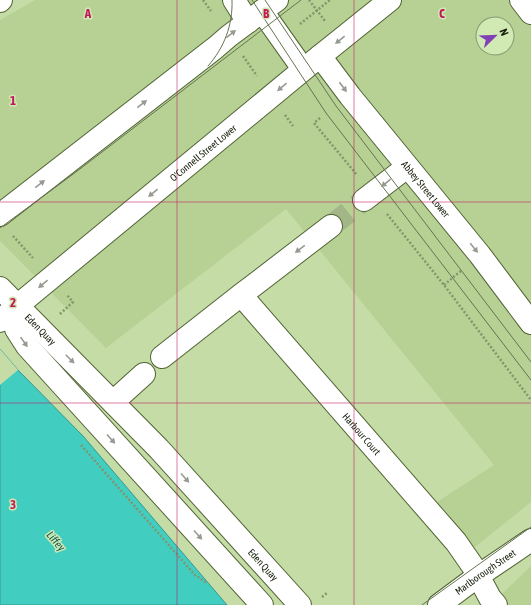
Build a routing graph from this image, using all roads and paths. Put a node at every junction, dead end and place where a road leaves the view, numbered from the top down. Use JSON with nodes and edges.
{"nodes":[{"id":1,"x":234,"y":0,"type":"edge"},
{"id":2,"x":310,"y":0,"type":"edge"},
{"id":3,"x":330,"y":0,"type":"edge"},
{"id":4,"x":390,"y":0,"type":"edge"},
{"id":5,"x":521,"y":0,"type":"edge"},
{"id":6,"x":263,"y":11,"type":"edge"},
{"id":7,"x":317,"y":11,"type":"junction"},
{"id":8,"x":531,"y":13,"type":"edge"},
{"id":9,"x":328,"y":25,"type":"dead end"},
{"id":10,"x":297,"y":27,"type":"dead end"},
{"id":11,"x":240,"y":53,"type":"dead end"},
{"id":12,"x":320,"y":56,"type":"junction"},
{"id":13,"x":303,"y":69,"type":"junction"},
{"id":14,"x":259,"y":78,"type":"dead end"},
{"id":15,"x":320,"y":118,"type":"dead end"},
{"id":16,"x":314,"y":123,"type":"dead end"},
{"id":17,"x":407,"y":167,"type":"junction"},
{"id":18,"x":364,"y":200,"type":"tunnel mouth"},
{"id":19,"x":5,"y":224,"type":"edge"},
{"id":20,"x":331,"y":226,"type":"tunnel mouth"},
{"id":21,"x":33,"y":258,"type":"dead end"},
{"id":22,"x":444,"y":285,"type":"dead end"},
{"id":23,"x":0,"y":288,"type":"edge"},
{"id":24,"x":241,"y":294,"type":"junction"},
{"id":25,"x":73,"y":302,"type":"dead end"},
{"id":26,"x":17,"y":306,"type":"junction"},
{"id":27,"x":59,"y":316,"type":"dead end"},
{"id":28,"x":0,"y":321,"type":"edge"},
{"id":29,"x":531,"y":323,"type":"edge"},
{"id":30,"x":162,"y":358,"type":"dead end"},
{"id":31,"x":144,"y":374,"type":"dead end"},
{"id":32,"x":531,"y":400,"type":"edge"},
{"id":33,"x":113,"y":402,"type":"junction"},
{"id":34,"x":531,"y":540,"type":"edge"},
{"id":35,"x":478,"y":576,"type":"junction"},
{"id":36,"x":262,"y":605,"type":"edge"},
{"id":37,"x":300,"y":605,"type":"edge"},
{"id":38,"x":439,"y":605,"type":"edge"},
{"id":39,"x":496,"y":605,"type":"edge"}],
"edges":[{"from":1,"to":6,"type":"street"},
{"from":2,"to":7,"type":"path"},
{"from":3,"to":7,"type":"path"},
{"from":4,"to":12,"type":"street","name":"O'Connell Street Lower","one_way":true},
{"from":5,"to":8,"type":"street"},
{"from":6,"to":13,"type":"street"},
{"from":19,"to":6,"type":"street","one_way":true},
{"from":7,"to":9,"type":"path"},
{"from":7,"to":10,"type":"path"},
{"from":11,"to":14,"type":"path"},
{"from":12,"to":13,"type":"street","name":"O'Connell Street Lower"},
{"from":12,"to":17,"type":"street","name":"Abbey Street Lower","one_way":true},
{"from":13,"to":26,"type":"street","name":"O'Connell Street Lower","one_way":true},
{"from":15,"to":16,"type":"path"},
{"from":17,"to":18,"type":"street","one_way":true},
{"from":17,"to":29,"type":"street","name":"Abbey Street Lower","one_way":true},
{"from":19,"to":21,"type":"path"},
{"from":20,"to":24,"type":"street","one_way":true},
{"from":22,"to":32,"type":"path"},
{"from":23,"to":26,"type":"street"},
{"from":24,"to":30,"type":"street"},
{"from":24,"to":35,"type":"street","name":"Harbour Court"},
{"from":25,"to":27,"type":"path"},
{"from":26,"to":28,"type":"street","name":"O'Connell Street Lower"},
{"from":26,"to":33,"type":"street","name":"Eden Quay","one_way":true},
{"from":26,"to":36,"type":"street","name":"Eden Quay","one_way":true},
{"from":31,"to":33,"type":"street"},
{"from":33,"to":37,"type":"street","name":"Eden Quay","one_way":true},
{"from":34,"to":35,"type":"street","name":"Marlborough Street"},
{"from":35,"to":38,"type":"street","name":"Marlborough Street"},
{"from":35,"to":39,"type":"street","name":"Harbour Court"}]}
